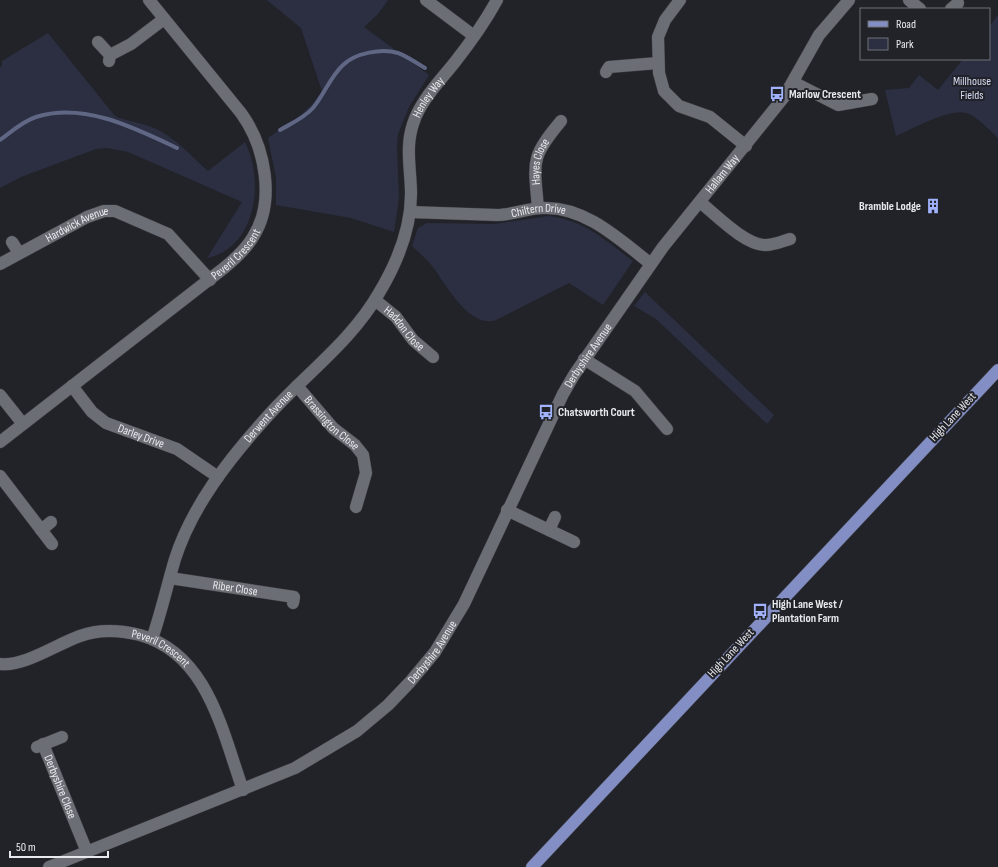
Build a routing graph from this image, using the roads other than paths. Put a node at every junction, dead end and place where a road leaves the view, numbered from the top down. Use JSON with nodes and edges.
{"nodes":[{"id":1,"x":149,"y":0,"type":"edge"},
{"id":2,"x":426,"y":0,"type":"edge"},
{"id":3,"x":498,"y":0,"type":"edge"},
{"id":4,"x":680,"y":0,"type":"edge"},
{"id":5,"x":849,"y":0,"type":"edge"},
{"id":6,"x":909,"y":0,"type":"edge"},
{"id":7,"x":919,"y":8,"type":"edge"},
{"id":8,"x":164,"y":19,"type":"junction"},
{"id":9,"x":474,"y":36,"type":"junction"},
{"id":10,"x":98,"y":42,"type":"dead end"},
{"id":11,"x":658,"y":63,"type":"junction"},
{"id":12,"x":606,"y":72,"type":"dead end"},
{"id":13,"x":793,"y":82,"type":"junction"},
{"id":14,"x":872,"y":99,"type":"dead end"},
{"id":15,"x":561,"y":121,"type":"dead end"},
{"id":16,"x":746,"y":146,"type":"junction"},
{"id":17,"x":700,"y":202,"type":"junction"},
{"id":18,"x":538,"y":208,"type":"junction"},
{"id":19,"x":410,"y":212,"type":"junction"},
{"id":20,"x":790,"y":239,"type":"dead end"},
{"id":21,"x":12,"y":242,"type":"dead end"},
{"id":22,"x":19,"y":253,"type":"junction"},
{"id":23,"x":0,"y":264,"type":"edge"},
{"id":24,"x":651,"y":264,"type":"junction"},
{"id":25,"x":210,"y":280,"type":"junction"},
{"id":26,"x":375,"y":300,"type":"junction"},
{"id":27,"x":432,"y":357,"type":"dead end"},
{"id":28,"x":584,"y":359,"type":"junction"},
{"id":29,"x":998,"y":370,"type":"edge"},
{"id":30,"x":72,"y":386,"type":"junction"},
{"id":31,"x":296,"y":386,"type":"junction"},
{"id":32,"x":0,"y":395,"type":"edge"},
{"id":33,"x":23,"y":424,"type":"junction"},
{"id":34,"x":667,"y":429,"type":"dead end"},
{"id":35,"x":0,"y":442,"type":"edge"},
{"id":36,"x":0,"y":476,"type":"edge"},
{"id":37,"x":218,"y":477,"type":"junction"},
{"id":38,"x":356,"y":507,"type":"dead end"},
{"id":39,"x":507,"y":510,"type":"junction"},
{"id":40,"x":556,"y":516,"type":"dead end"},
{"id":41,"x":51,"y":522,"type":"dead end"},
{"id":42,"x":41,"y":530,"type":"junction"},
{"id":43,"x":549,"y":530,"type":"junction"},
{"id":44,"x":574,"y":542,"type":"dead end"},
{"id":45,"x":52,"y":544,"type":"dead end"},
{"id":46,"x":170,"y":578,"type":"junction"},
{"id":47,"x":293,"y":603,"type":"dead end"},
{"id":48,"x":152,"y":639,"type":"junction"},
{"id":49,"x":0,"y":664,"type":"edge"},
{"id":50,"x":62,"y":737,"type":"dead end"},
{"id":51,"x":243,"y":790,"type":"junction"},
{"id":52,"x":87,"y":852,"type":"junction"},
{"id":53,"x":49,"y":867,"type":"edge"},
{"id":54,"x":532,"y":867,"type":"edge"}],
"edges":[{"from":1,"to":8,"type":"street","name":"Peveril Crescent"},
{"from":2,"to":9,"type":"street"},
{"from":3,"to":9,"type":"street","name":"Henley Way"},
{"from":4,"to":11,"type":"street"},
{"from":5,"to":13,"type":"street","name":"Hallam Way"},
{"from":6,"to":7,"type":"street"},
{"from":8,"to":10,"type":"street"},
{"from":8,"to":25,"type":"street","name":"Peveril Crescent"},
{"from":9,"to":19,"type":"street","name":"Henley Way"},
{"from":11,"to":12,"type":"street"},
{"from":11,"to":16,"type":"street"},
{"from":13,"to":14,"type":"street"},
{"from":13,"to":16,"type":"street","name":"Hallam Way"},
{"from":15,"to":18,"type":"street","name":"Hayes Close"},
{"from":16,"to":17,"type":"street","name":"Hallam Way"},
{"from":17,"to":20,"type":"street"},
{"from":17,"to":24,"type":"street","name":"Hallam Way"},
{"from":18,"to":19,"type":"street","name":"Chiltern Drive"},
{"from":18,"to":24,"type":"street","name":"Chiltern Drive"},
{"from":19,"to":26,"type":"street","name":"Derwent Avenue"},
{"from":21,"to":22,"type":"street"},
{"from":22,"to":23,"type":"street","name":"Hardwick Avenue"},
{"from":22,"to":25,"type":"street","name":"Hardwick Avenue"},
{"from":24,"to":28,"type":"street","name":"Derbyshire Avenue"},
{"from":25,"to":30,"type":"street","name":"Peveril Crescent"},
{"from":26,"to":27,"type":"street","name":"Haddon Close"},
{"from":26,"to":31,"type":"street","name":"Derwent Avenue"},
{"from":28,"to":34,"type":"street"},
{"from":28,"to":39,"type":"street","name":"Derbyshire Avenue"},
{"from":29,"to":54,"type":"main road","name":"High Lane West"},
{"from":30,"to":33,"type":"street","name":"Peveril Crescent"},
{"from":30,"to":37,"type":"street","name":"Darley Drive"},
{"from":31,"to":37,"type":"street","name":"Derwent Avenue"},
{"from":31,"to":38,"type":"street","name":"Brassington Close"},
{"from":32,"to":33,"type":"street"},
{"from":33,"to":35,"type":"street","name":"Peveril Crescent"},
{"from":36,"to":42,"type":"street"},
{"from":37,"to":46,"type":"street","name":"Derwent Avenue"},
{"from":39,"to":43,"type":"street"},
{"from":39,"to":51,"type":"street","name":"Derbyshire Avenue"},
{"from":40,"to":43,"type":"street"},
{"from":41,"to":42,"type":"street"},
{"from":42,"to":45,"type":"street"},
{"from":43,"to":44,"type":"street"},
{"from":46,"to":47,"type":"street","name":"Riber Close"},
{"from":46,"to":48,"type":"street","name":"Derwent Avenue"},
{"from":48,"to":49,"type":"street","name":"Peveril Crescent"},
{"from":48,"to":51,"type":"street","name":"Peveril Crescent"},
{"from":50,"to":52,"type":"street","name":"Derbyshire Close"},
{"from":51,"to":52,"type":"street","name":"Derbyshire Avenue"},
{"from":52,"to":53,"type":"street","name":"Derbyshire Avenue"}]}
